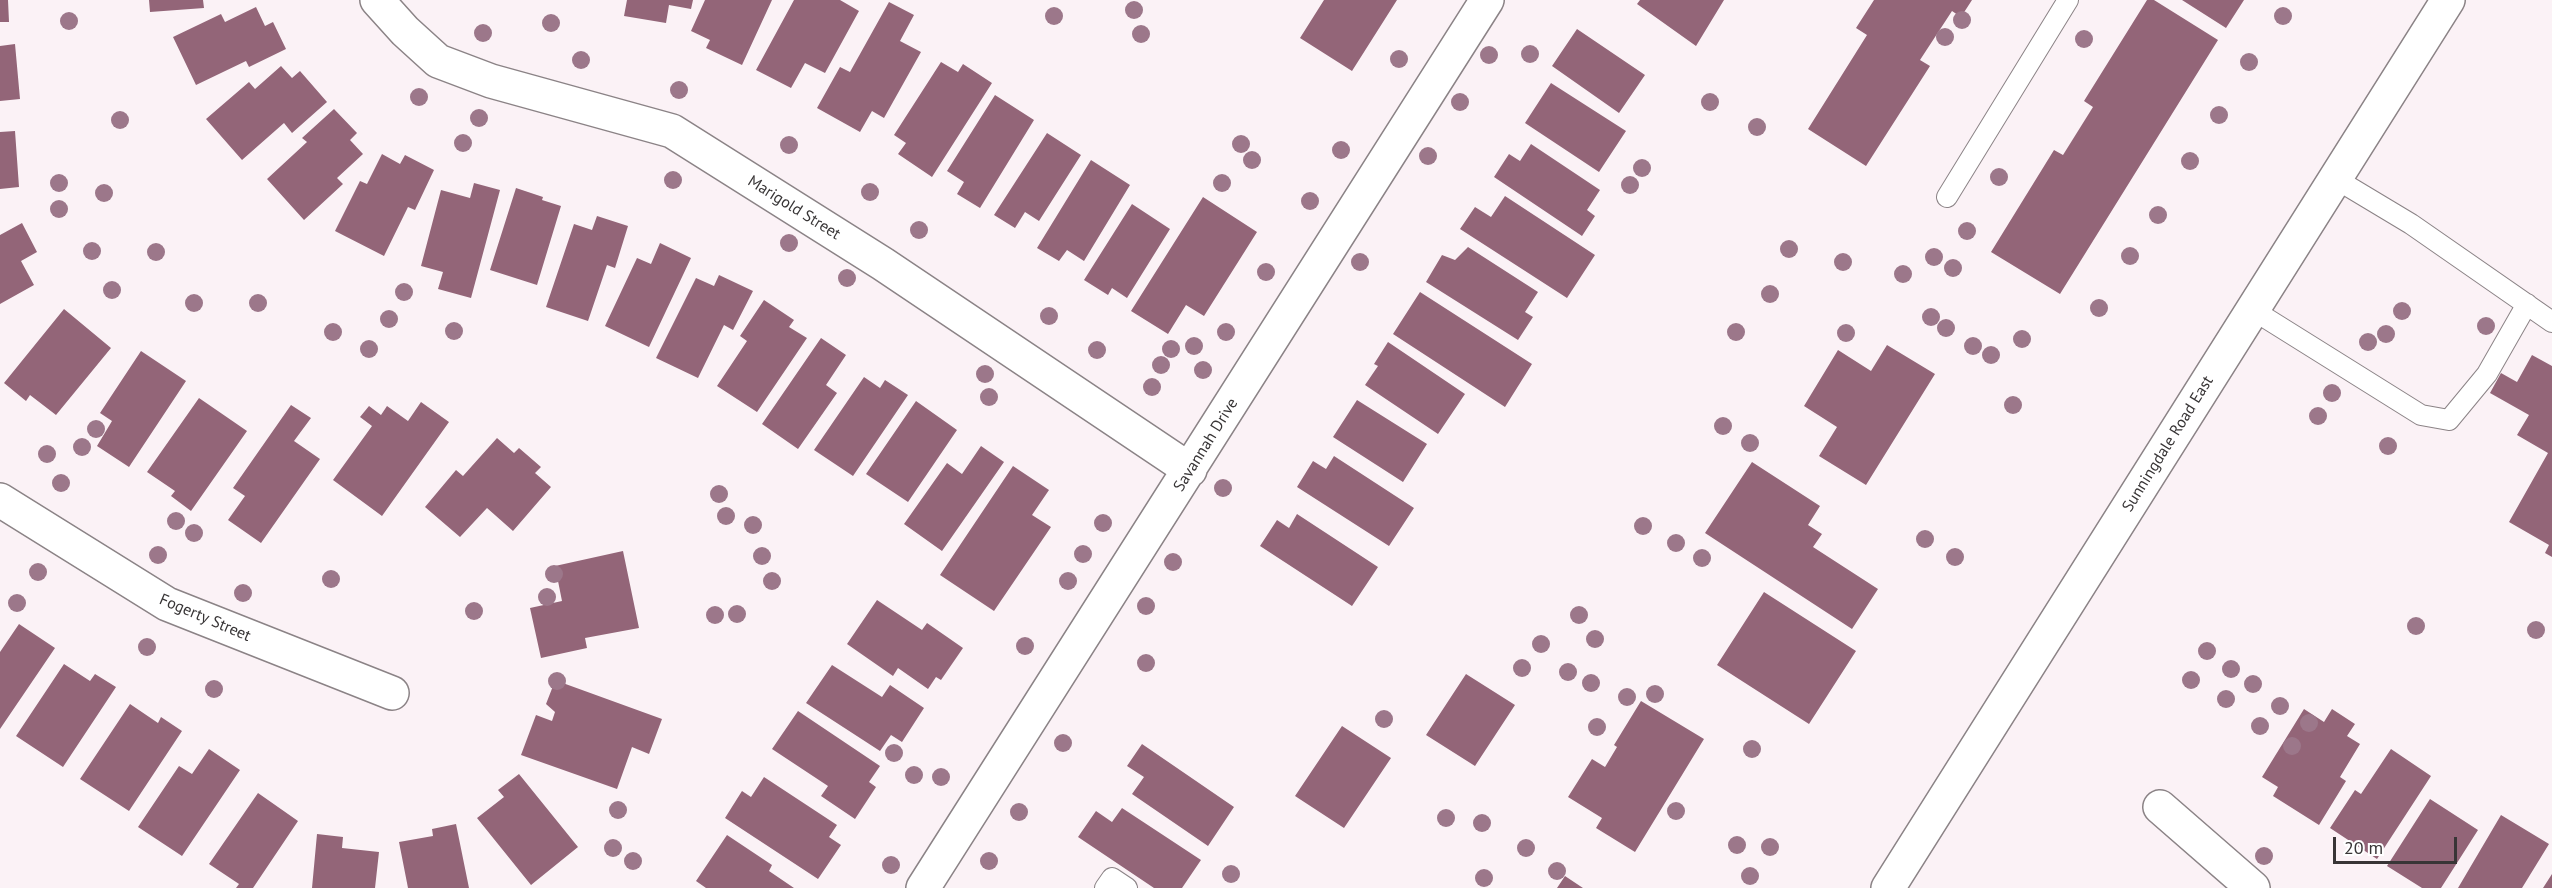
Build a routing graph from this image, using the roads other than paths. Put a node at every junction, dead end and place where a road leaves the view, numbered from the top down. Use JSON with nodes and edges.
{"nodes":[{"id":1,"x":377,"y":0,"type":"edge"},
{"id":2,"x":1487,"y":0,"type":"edge"},
{"id":3,"x":2068,"y":0,"type":"edge"},
{"id":4,"x":2448,"y":0,"type":"edge"},
{"id":5,"x":2336,"y":179,"type":"junction"},
{"id":6,"x":1947,"y":197,"type":"dead end"},
{"id":7,"x":2526,"y":304,"type":"junction"},
{"id":8,"x":2253,"y":310,"type":"junction"},
{"id":9,"x":2552,"y":322,"type":"edge"},
{"id":10,"x":1190,"y":470,"type":"junction"},
{"id":11,"x":0,"y":500,"type":"edge"},
{"id":12,"x":392,"y":693,"type":"dead end"},
{"id":13,"x":2160,"y":807,"type":"dead end"},
{"id":14,"x":923,"y":888,"type":"edge"},
{"id":15,"x":1105,"y":888,"type":"edge"},
{"id":16,"x":1127,"y":888,"type":"edge"},
{"id":17,"x":1888,"y":888,"type":"edge"},
{"id":18,"x":2253,"y":888,"type":"edge"}],
"edges":[{"from":1,"to":10,"type":"street","name":"Marigold Street"},
{"from":2,"to":10,"type":"street","name":"Savannah Drive"},
{"from":3,"to":6,"type":"lane"},
{"from":4,"to":5,"type":"street","name":"Sunningdale Road East"},
{"from":5,"to":7,"type":"lane"},
{"from":5,"to":8,"type":"street","name":"Sunningdale Road East"},
{"from":7,"to":8,"type":"lane"},
{"from":7,"to":9,"type":"lane"},
{"from":8,"to":17,"type":"street","name":"Sunningdale Road East"},
{"from":10,"to":14,"type":"street","name":"Savannah Drive"},
{"from":11,"to":12,"type":"street","name":"Fogerty Street"},
{"from":13,"to":18,"type":"street"},
{"from":15,"to":16,"type":"lane"}]}
